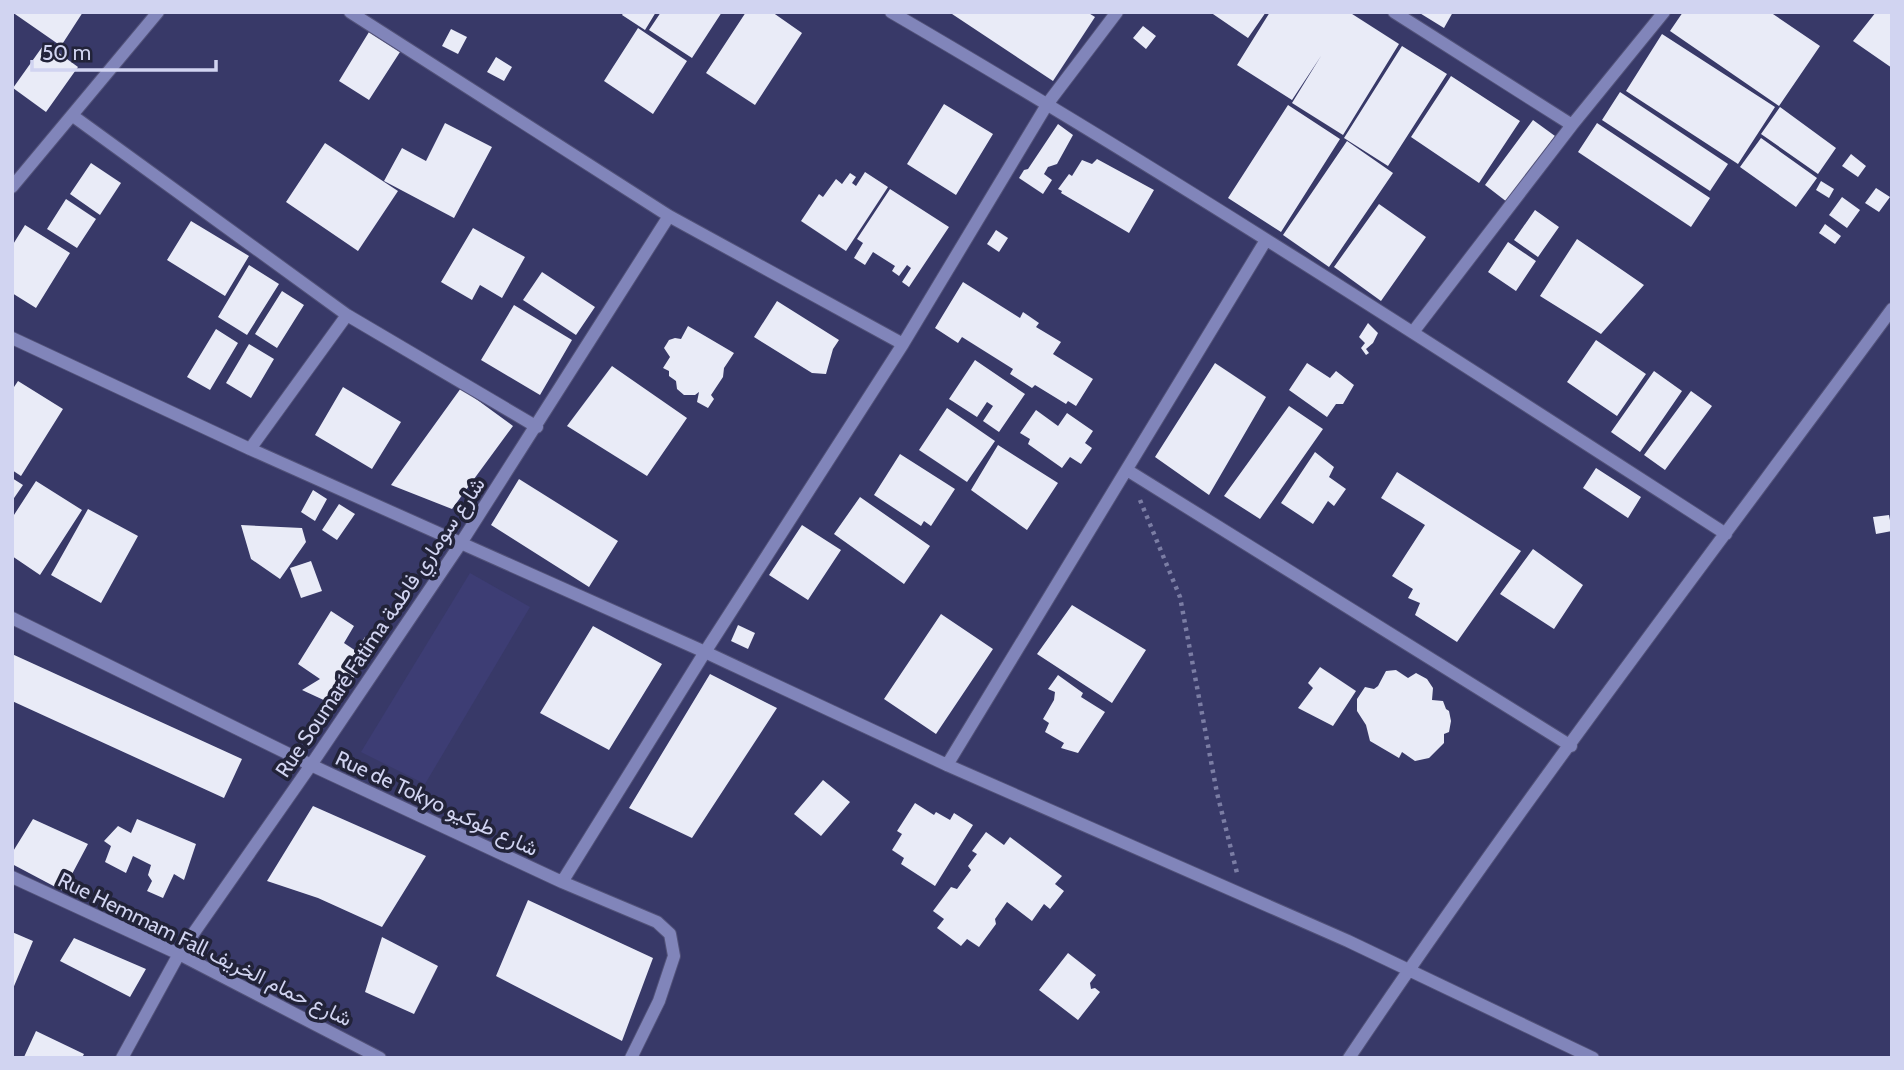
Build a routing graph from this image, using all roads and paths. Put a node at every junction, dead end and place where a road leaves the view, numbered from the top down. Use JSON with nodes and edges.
{"nodes":[{"id":1,"x":158,"y":12,"type":"edge"},
{"id":2,"x":350,"y":12,"type":"edge"},
{"id":3,"x":891,"y":12,"type":"edge"},
{"id":4,"x":1117,"y":12,"type":"edge"},
{"id":5,"x":1394,"y":12,"type":"edge"},
{"id":6,"x":1664,"y":12,"type":"edge"},
{"id":7,"x":1048,"y":103,"type":"junction"},
{"id":8,"x":73,"y":116,"type":"junction"},
{"id":9,"x":1572,"y":125,"type":"junction"},
{"id":10,"x":12,"y":187,"type":"edge"},
{"id":11,"x":669,"y":216,"type":"junction"},
{"id":12,"x":1266,"y":240,"type":"junction"},
{"id":13,"x":1892,"y":309,"type":"edge"},
{"id":14,"x":347,"y":314,"type":"junction"},
{"id":15,"x":1413,"y":332,"type":"junction"},
{"id":16,"x":12,"y":338,"type":"edge"},
{"id":17,"x":903,"y":344,"type":"junction"},
{"id":18,"x":537,"y":427,"type":"junction"},
{"id":19,"x":250,"y":449,"type":"junction"},
{"id":20,"x":1127,"y":470,"type":"junction"},
{"id":21,"x":1726,"y":534,"type":"junction"},
{"id":22,"x":461,"y":543,"type":"junction"},
{"id":23,"x":12,"y":618,"type":"edge"},
{"id":24,"x":705,"y":652,"type":"junction"},
{"id":25,"x":1571,"y":746,"type":"junction"},
{"id":26,"x":311,"y":765,"type":"junction"},
{"id":27,"x":947,"y":765,"type":"junction"},
{"id":28,"x":12,"y":877,"type":"edge"},
{"id":29,"x":562,"y":882,"type":"junction"},
{"id":30,"x":1242,"y":893,"type":"junction"},
{"id":31,"x":179,"y":954,"type":"junction"},
{"id":32,"x":1408,"y":971,"type":"junction"},
{"id":33,"x":121,"y":1058,"type":"edge"},
{"id":34,"x":380,"y":1058,"type":"edge"},
{"id":35,"x":631,"y":1058,"type":"edge"},
{"id":36,"x":1349,"y":1058,"type":"edge"},
{"id":37,"x":1592,"y":1058,"type":"edge"}],
"edges":[{"from":1,"to":8,"type":"street"},
{"from":2,"to":11,"type":"street"},
{"from":3,"to":7,"type":"street"},
{"from":4,"to":7,"type":"street"},
{"from":5,"to":9,"type":"street"},
{"from":6,"to":9,"type":"street"},
{"from":7,"to":12,"type":"street"},
{"from":7,"to":17,"type":"street"},
{"from":8,"to":10,"type":"street"},
{"from":8,"to":14,"type":"street"},
{"from":9,"to":15,"type":"street"},
{"from":11,"to":17,"type":"street"},
{"from":11,"to":18,"type":"street","name":"Rue Soumaré Fatima شارع سوماري فاطمة"},
{"from":12,"to":15,"type":"street"},
{"from":12,"to":20,"type":"street"},
{"from":13,"to":21,"type":"street"},
{"from":14,"to":18,"type":"street"},
{"from":14,"to":19,"type":"street"},
{"from":15,"to":21,"type":"street"},
{"from":16,"to":19,"type":"street"},
{"from":17,"to":24,"type":"street"},
{"from":18,"to":22,"type":"street","name":"Rue Soumaré Fatima شارع سوماري فاطمة"},
{"from":19,"to":22,"type":"street"},
{"from":20,"to":25,"type":"street"},
{"from":20,"to":27,"type":"street"},
{"from":20,"to":30,"type":"path"},
{"from":21,"to":25,"type":"street"},
{"from":22,"to":24,"type":"street"},
{"from":22,"to":26,"type":"street","name":"Rue Soumaré Fatima شارع سوماري فاطمة"},
{"from":23,"to":26,"type":"street","name":"Rue de Tokyo شارع طوكيو"},
{"from":24,"to":27,"type":"street"},
{"from":24,"to":29,"type":"street"},
{"from":25,"to":32,"type":"street"},
{"from":26,"to":29,"type":"street","name":"Rue de Tokyo شارع طوكيو"},
{"from":26,"to":31,"type":"street","name":"Rue Soumaré Fatima شارع سوماري فاطمة"},
{"from":27,"to":30,"type":"street"},
{"from":28,"to":31,"type":"street","name":"Rue Hemmam Fall شارع حمام الخريف"},
{"from":29,"to":35,"type":"street","name":"Rue de Tokyo شارع طوكيو"},
{"from":30,"to":32,"type":"street"},
{"from":31,"to":33,"type":"street","name":"Rue Soumaré Fatima شارع سوماري فاطمة"},
{"from":31,"to":34,"type":"street","name":"Rue Hemmam Fall شارع حمام الخريف"},
{"from":32,"to":36,"type":"street"},
{"from":32,"to":37,"type":"street"}]}
